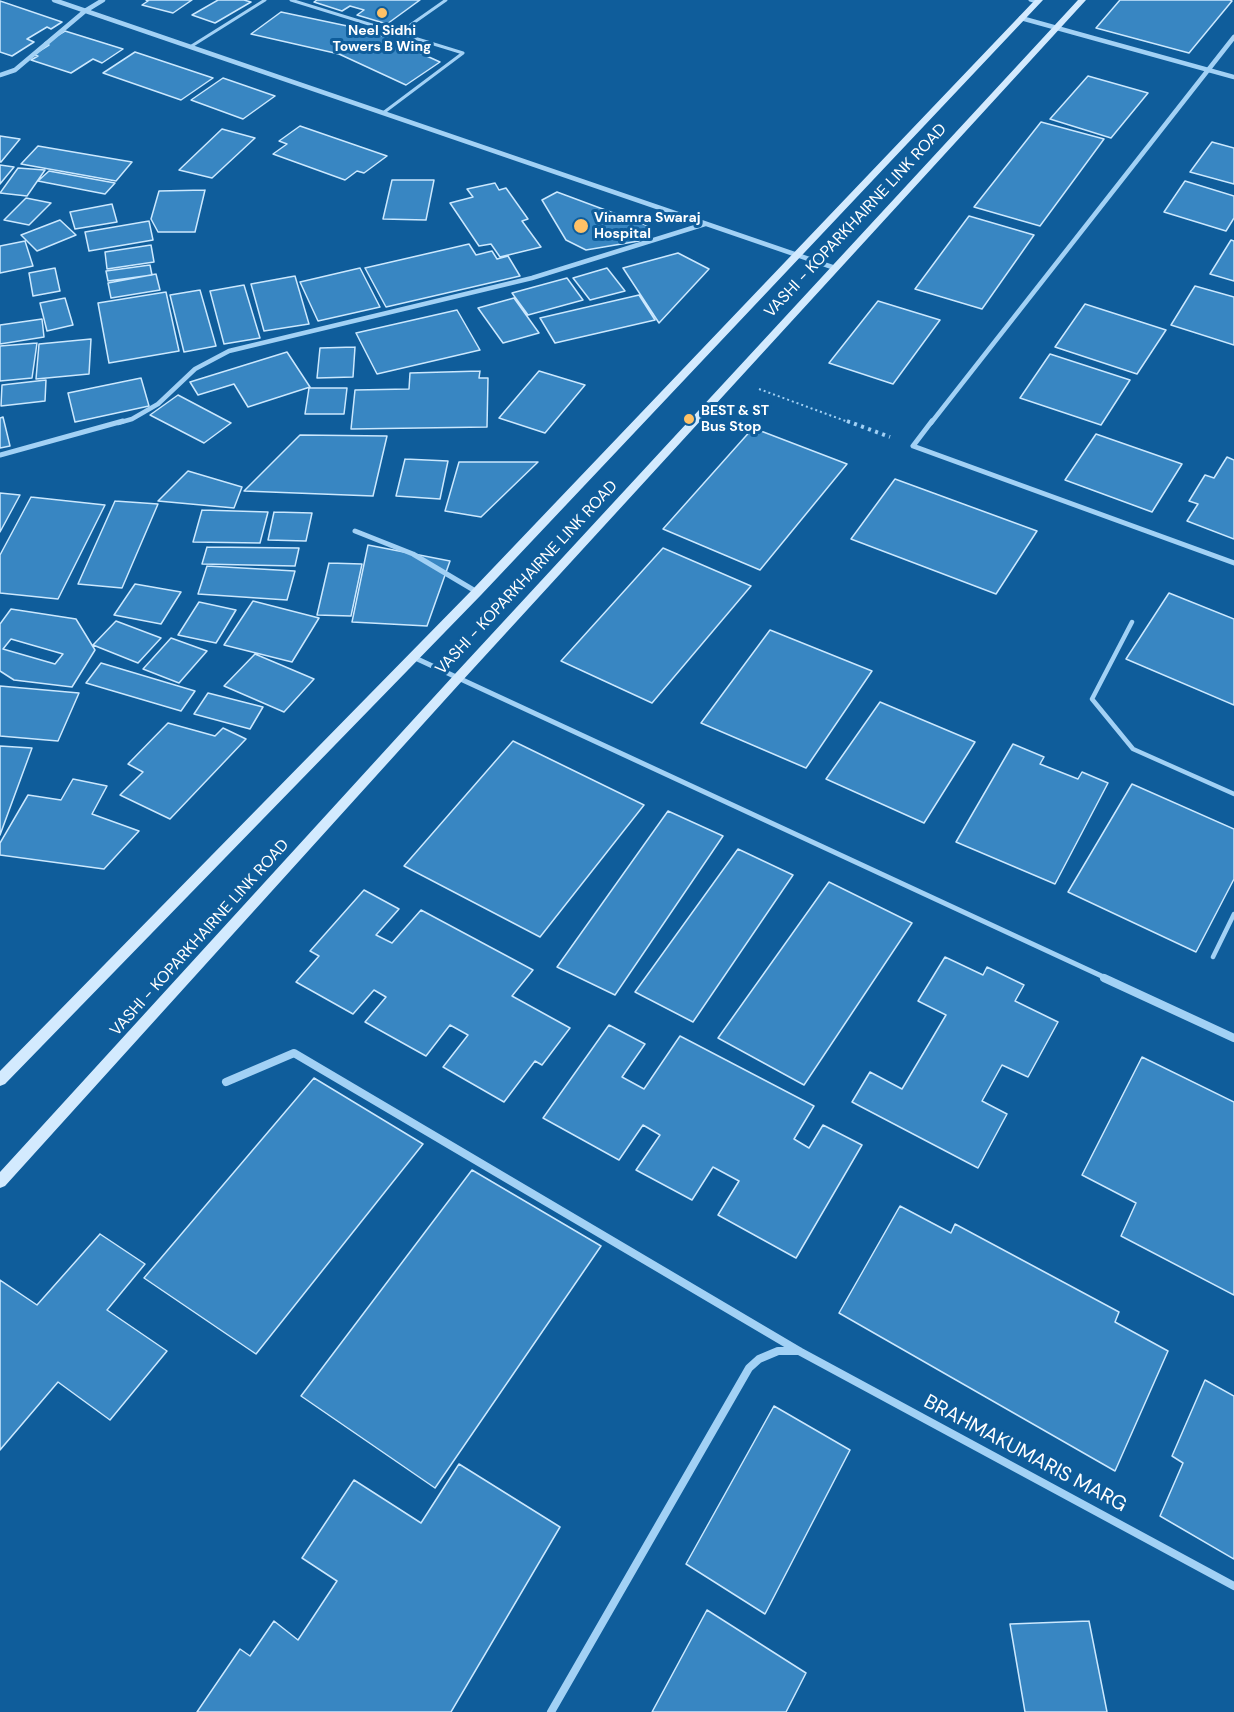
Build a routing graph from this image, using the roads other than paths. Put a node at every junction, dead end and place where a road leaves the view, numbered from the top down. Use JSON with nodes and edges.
{"nodes":[{"id":1,"x":54,"y":0,"type":"edge"},
{"id":2,"x":103,"y":0,"type":"edge"},
{"id":3,"x":265,"y":0,"type":"edge"},
{"id":4,"x":291,"y":0,"type":"edge"},
{"id":5,"x":446,"y":0,"type":"edge"},
{"id":6,"x":1082,"y":0,"type":"edge"},
{"id":7,"x":1035,"y":1,"type":"edge"},
{"id":8,"x":85,"y":11,"type":"junction"},
{"id":9,"x":1021,"y":18,"type":"junction"},
{"id":10,"x":1056,"y":28,"type":"junction"},
{"id":11,"x":399,"y":33,"type":"junction"},
{"id":12,"x":1234,"y":37,"type":"edge"},
{"id":13,"x":190,"y":47,"type":"junction"},
{"id":14,"x":1208,"y":70,"type":"junction"},
{"id":15,"x":0,"y":75,"type":"edge"},
{"id":16,"x":1234,"y":77,"type":"edge"},
{"id":17,"x":383,"y":113,"type":"junction"},
{"id":18,"x":706,"y":224,"type":"junction"},
{"id":19,"x":796,"y":255,"type":"junction"},
{"id":20,"x":835,"y":268,"type":"junction"},
{"id":21,"x":0,"y":455,"type":"edge"},
{"id":22,"x":355,"y":531,"type":"dead end"},
{"id":23,"x":1234,"y":563,"type":"edge"},
{"id":24,"x":477,"y":592,"type":"junction"},
{"id":25,"x":1132,"y":622,"type":"dead end"},
{"id":26,"x":413,"y":657,"type":"junction"},
{"id":27,"x":458,"y":678,"type":"junction"},
{"id":28,"x":1234,"y":794,"type":"edge"},
{"id":29,"x":1234,"y":914,"type":"edge"},
{"id":30,"x":1213,"y":957,"type":"dead end"},
{"id":31,"x":1234,"y":1038,"type":"edge"},
{"id":32,"x":0,"y":1080,"type":"edge"},
{"id":33,"x":226,"y":1082,"type":"dead end"},
{"id":34,"x":0,"y":1182,"type":"edge"},
{"id":35,"x":799,"y":1351,"type":"junction"},
{"id":36,"x":1234,"y":1586,"type":"edge"},
{"id":37,"x":551,"y":1712,"type":"edge"}],
"edges":[{"from":1,"to":8,"type":"street"},
{"from":2,"to":8,"type":"street"},
{"from":3,"to":13,"type":"lane"},
{"from":4,"to":11,"type":"lane"},
{"from":5,"to":11,"type":"lane"},
{"from":6,"to":10,"type":"main road","name":"VASHI - KOPARKHAIRNE LINK ROAD"},
{"from":7,"to":9,"type":"main road","name":"VASHI - KOPARKHAIRNE LINK ROAD"},
{"from":8,"to":13,"type":"street"},
{"from":8,"to":15,"type":"street"},
{"from":9,"to":10,"type":"street"},
{"from":9,"to":19,"type":"main road","name":"VASHI - KOPARKHAIRNE LINK ROAD"},
{"from":10,"to":14,"type":"street"},
{"from":10,"to":20,"type":"main road","name":"VASHI - KOPARKHAIRNE LINK ROAD"},
{"from":11,"to":17,"type":"lane"},
{"from":12,"to":14,"type":"street"},
{"from":13,"to":17,"type":"street"},
{"from":14,"to":16,"type":"street"},
{"from":14,"to":23,"type":"street"},
{"from":17,"to":18,"type":"street"},
{"from":18,"to":19,"type":"street"},
{"from":18,"to":21,"type":"street"},
{"from":19,"to":20,"type":"street"},
{"from":19,"to":24,"type":"main road","name":"VASHI - KOPARKHAIRNE LINK ROAD"},
{"from":20,"to":27,"type":"main road","name":"VASHI - KOPARKHAIRNE LINK ROAD"},
{"from":22,"to":24,"type":"street"},
{"from":24,"to":26,"type":"main road","name":"VASHI - KOPARKHAIRNE LINK ROAD"},
{"from":25,"to":28,"type":"lane"},
{"from":26,"to":27,"type":"street"},
{"from":26,"to":32,"type":"main road","name":"VASHI - KOPARKHAIRNE LINK ROAD"},
{"from":27,"to":31,"type":"street"},
{"from":27,"to":34,"type":"main road","name":"VASHI - KOPARKHAIRNE LINK ROAD"},
{"from":29,"to":30,"type":"lane"},
{"from":33,"to":35,"type":"street","name":"BRAHMAKUMARIS MARG"},
{"from":35,"to":36,"type":"street","name":"BRAHMAKUMARIS MARG"},
{"from":35,"to":37,"type":"street"}]}
